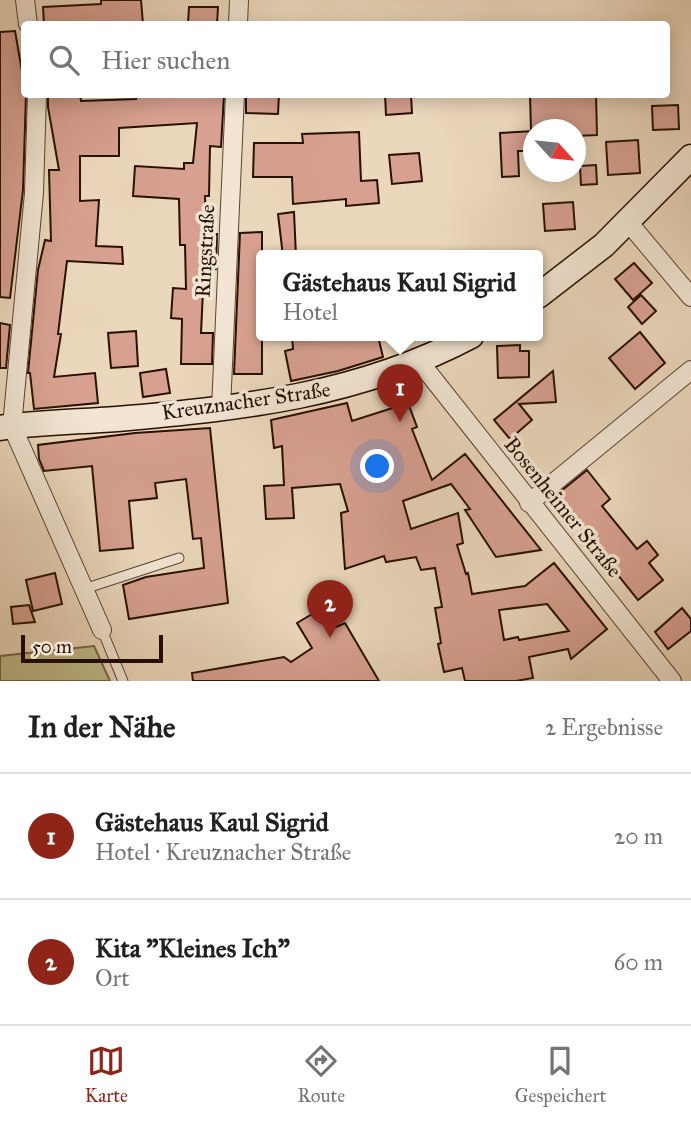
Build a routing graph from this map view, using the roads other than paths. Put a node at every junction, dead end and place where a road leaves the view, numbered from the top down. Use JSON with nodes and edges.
{"nodes":[{"id":1,"x":25,"y":0,"type":"edge"},
{"id":2,"x":239,"y":0,"type":"edge"},
{"id":3,"x":28,"y":21,"type":"edge"},
{"id":4,"x":238,"y":21,"type":"edge"},
{"id":5,"x":37,"y":98,"type":"edge"},
{"id":6,"x":235,"y":98,"type":"edge"},
{"id":7,"x":691,"y":157,"type":"edge"},
{"id":8,"x":628,"y":222,"type":"junction"},
{"id":9,"x":543,"y":292,"type":"edge"},
{"id":10,"x":691,"y":297,"type":"edge"},
{"id":11,"x":461,"y":341,"type":"edge"},
{"id":12,"x":419,"y":361,"type":"junction"},
{"id":13,"x":691,"y":370,"type":"edge"},
{"id":14,"x":221,"y":409,"type":"junction"},
{"id":15,"x":6,"y":427,"type":"edge"},
{"id":16,"x":529,"y":503,"type":"junction"},
{"id":17,"x":179,"y":558,"type":"dead end"},
{"id":18,"x":83,"y":589,"type":"junction"},
{"id":19,"x":102,"y":630,"type":"joint"},
{"id":20,"x":122,"y":681,"type":"edge"},
{"id":21,"x":672,"y":681,"type":"edge"}],
"edges":[{"from":1,"to":3,"type":"street"},
{"from":2,"to":4,"type":"street"},
{"from":5,"to":15,"type":"street"},
{"from":6,"to":14,"type":"street","name":"Ringstraße"},
{"from":7,"to":8,"type":"main road"},
{"from":8,"to":9,"type":"main road"},
{"from":8,"to":10,"type":"street"},
{"from":11,"to":12,"type":"main road","name":"Kreuznacher Straße"},
{"from":12,"to":14,"type":"main road","name":"Kreuznacher Straße"},
{"from":12,"to":16,"type":"street","name":"Bosenheimer Straße"},
{"from":13,"to":16,"type":"street"},
{"from":14,"to":15,"type":"main road","name":"Kreuznacher Straße"},
{"from":15,"to":18,"type":"street"},
{"from":16,"to":21,"type":"street","name":"Bosenheimer Straße"},
{"from":17,"to":18,"type":"lane"},
{"from":18,"to":19,"type":"street"},
{"from":19,"to":20,"type":"lane"}]}
